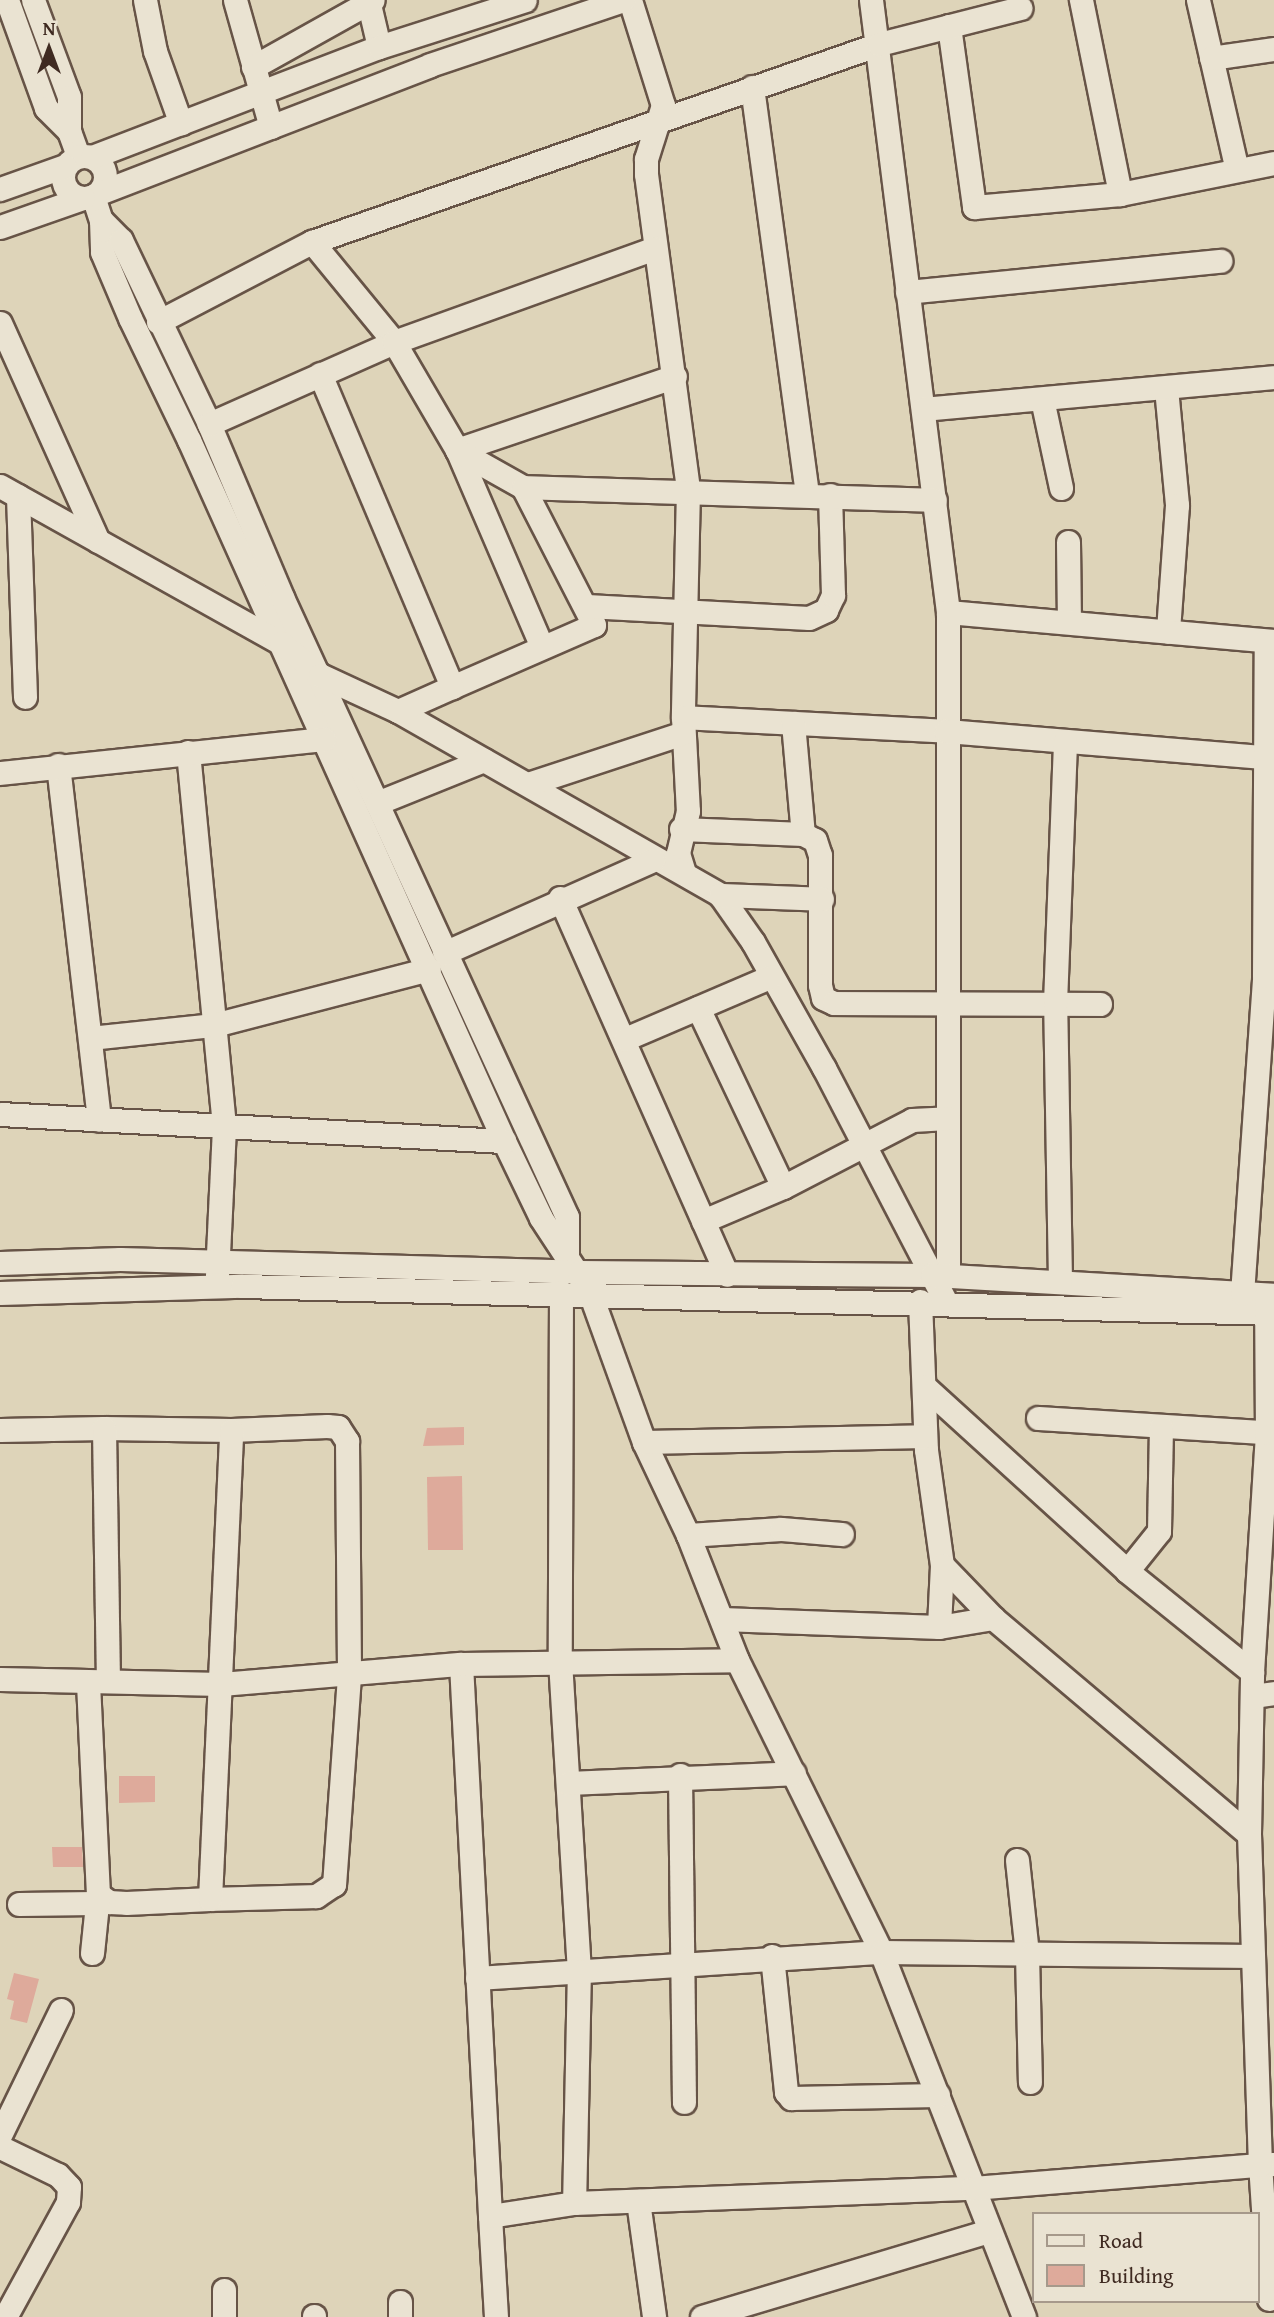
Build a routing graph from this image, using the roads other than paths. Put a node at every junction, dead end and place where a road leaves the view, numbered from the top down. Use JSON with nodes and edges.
{"nodes":[{"id":1,"x":7,"y":0,"type":"edge"},
{"id":2,"x":33,"y":0,"type":"edge"},
{"id":3,"x":145,"y":0,"type":"edge"},
{"id":4,"x":235,"y":0,"type":"edge"},
{"id":5,"x":525,"y":0,"type":"edge"},
{"id":6,"x":623,"y":0,"type":"edge"},
{"id":7,"x":630,"y":0,"type":"edge"},
{"id":8,"x":871,"y":0,"type":"edge"},
{"id":9,"x":1081,"y":0,"type":"edge"},
{"id":10,"x":1198,"y":0,"type":"edge"},
{"id":11,"x":370,"y":1,"type":"edge"},
{"id":12,"x":1020,"y":8,"type":"dead end"},
{"id":13,"x":973,"y":9,"type":"edge"},
{"id":14,"x":949,"y":26,"type":"junction"},
{"id":15,"x":10,"y":41,"type":"edge"},
{"id":16,"x":879,"y":44,"type":"junction"},
{"id":17,"x":379,"y":47,"type":"junction"},
{"id":18,"x":1274,"y":49,"type":"edge"},
{"id":19,"x":1211,"y":58,"type":"junction"},
{"id":20,"x":253,"y":67,"type":"junction"},
{"id":21,"x":752,"y":87,"type":"junction"},
{"id":22,"x":260,"y":93,"type":"junction"},
{"id":23,"x":662,"y":118,"type":"junction"},
{"id":24,"x":181,"y":124,"type":"junction"},
{"id":25,"x":271,"y":127,"type":"junction"},
{"id":26,"x":69,"y":131,"type":"junction"},
{"id":27,"x":78,"y":160,"type":"junction"},
{"id":28,"x":1274,"y":163,"type":"edge"},
{"id":29,"x":1237,"y":170,"type":"junction"},
{"id":30,"x":0,"y":189,"type":"edge"},
{"id":31,"x":1120,"y":194,"type":"junction"},
{"id":32,"x":92,"y":196,"type":"junction"},
{"id":33,"x":101,"y":220,"type":"junction"},
{"id":34,"x":0,"y":227,"type":"edge"},
{"id":35,"x":312,"y":242,"type":"junction"},
{"id":36,"x":655,"y":248,"type":"junction"},
{"id":37,"x":1220,"y":261,"type":"dead end"},
{"id":38,"x":907,"y":292,"type":"junction"},
{"id":39,"x":158,"y":322,"type":"junction"},
{"id":40,"x":0,"y":323,"type":"edge"},
{"id":41,"x":394,"y":342,"type":"junction"},
{"id":42,"x":320,"y":374,"type":"junction"},
{"id":43,"x":675,"y":376,"type":"junction"},
{"id":44,"x":1274,"y":377,"type":"edge"},
{"id":45,"x":1166,"y":387,"type":"junction"},
{"id":46,"x":1042,"y":399,"type":"junction"},
{"id":47,"x":923,"y":409,"type":"junction"},
{"id":48,"x":209,"y":424,"type":"junction"},
{"id":49,"x":457,"y":450,"type":"junction"},
{"id":50,"x":523,"y":487,"type":"junction"},
{"id":51,"x":1061,"y":488,"type":"dead end"},
{"id":52,"x":688,"y":489,"type":"junction"},
{"id":53,"x":9,"y":491,"type":"edge"},
{"id":54,"x":807,"y":494,"type":"junction"},
{"id":55,"x":830,"y":495,"type":"junction"},
{"id":56,"x":935,"y":500,"type":"junction"},
{"id":57,"x":98,"y":541,"type":"junction"},
{"id":58,"x":1068,"y":542,"type":"dead end"},
{"id":59,"x":587,"y":607,"type":"junction"},
{"id":60,"x":688,"y":610,"type":"junction"},
{"id":61,"x":948,"y":612,"type":"junction"},
{"id":62,"x":1069,"y":622,"type":"junction"},
{"id":63,"x":1168,"y":632,"type":"junction"},
{"id":64,"x":1270,"y":641,"type":"edge"},
{"id":65,"x":281,"y":643,"type":"junction"},
{"id":66,"x":542,"y":647,"type":"junction"},
{"id":67,"x":320,"y":675,"type":"junction"},
{"id":68,"x":452,"y":687,"type":"junction"},
{"id":69,"x":25,"y":697,"type":"dead end"},
{"id":70,"x":398,"y":711,"type":"junction"},
{"id":71,"x":793,"y":723,"type":"junction"},
{"id":72,"x":683,"y":725,"type":"junction"},
{"id":73,"x":946,"y":732,"type":"junction"},
{"id":74,"x":324,"y":739,"type":"junction"},
{"id":75,"x":1065,"y":741,"type":"junction"},
{"id":76,"x":188,"y":752,"type":"junction"},
{"id":77,"x":1271,"y":758,"type":"edge"},
{"id":78,"x":484,"y":760,"type":"junction"},
{"id":79,"x":58,"y":765,"type":"junction"},
{"id":80,"x":0,"y":773,"type":"edge"},
{"id":81,"x":528,"y":784,"type":"junction"},
{"id":82,"x":377,"y":803,"type":"junction"},
{"id":83,"x":681,"y":829,"type":"junction"},
{"id":84,"x":803,"y":834,"type":"junction"},
{"id":85,"x":653,"y":860,"type":"junction"},
{"id":86,"x":684,"y":873,"type":"junction"},
{"id":87,"x":720,"y":895,"type":"junction"},
{"id":88,"x":559,"y":898,"type":"junction"},
{"id":89,"x":822,"y":899,"type":"junction"},
{"id":90,"x":436,"y":961,"type":"junction"},
{"id":91,"x":1269,"y":976,"type":"edge"},
{"id":92,"x":770,"y":977,"type":"junction"},
{"id":93,"x":949,"y":1003,"type":"junction"},
{"id":94,"x":1055,"y":1003,"type":"junction"},
{"id":95,"x":1100,"y":1004,"type":"dead end"},
{"id":96,"x":698,"y":1008,"type":"junction"},
{"id":97,"x":214,"y":1025,"type":"junction"},
{"id":98,"x":90,"y":1038,"type":"junction"},
{"id":99,"x":625,"y":1039,"type":"junction"},
{"id":100,"x":0,"y":1114,"type":"edge"},
{"id":101,"x":948,"y":1118,"type":"junction"},
{"id":102,"x":99,"y":1119,"type":"junction"},
{"id":103,"x":224,"y":1127,"type":"junction"},
{"id":104,"x":504,"y":1141,"type":"junction"},
{"id":105,"x":866,"y":1146,"type":"junction"},
{"id":106,"x":783,"y":1187,"type":"junction"},
{"id":107,"x":703,"y":1222,"type":"junction"},
{"id":108,"x":220,"y":1261,"type":"junction"},
{"id":109,"x":0,"y":1263,"type":"edge"},
{"id":110,"x":573,"y":1263,"type":"junction"},
{"id":111,"x":727,"y":1275,"type":"junction"},
{"id":112,"x":940,"y":1276,"type":"junction"},
{"id":113,"x":1060,"y":1281,"type":"junction"},
{"id":114,"x":215,"y":1287,"type":"junction"},
{"id":115,"x":561,"y":1292,"type":"junction"},
{"id":116,"x":0,"y":1293,"type":"edge"},
{"id":117,"x":590,"y":1293,"type":"junction"},
{"id":118,"x":1242,"y":1294,"type":"junction"},
{"id":119,"x":920,"y":1301,"type":"junction"},
{"id":120,"x":946,"y":1302,"type":"junction"},
{"id":121,"x":1270,"y":1304,"type":"edge"},
{"id":122,"x":924,"y":1386,"type":"junction"},
{"id":123,"x":1038,"y":1418,"type":"dead end"},
{"id":124,"x":1161,"y":1427,"type":"junction"},
{"id":125,"x":104,"y":1428,"type":"junction"},
{"id":126,"x":0,"y":1430,"type":"edge"},
{"id":127,"x":231,"y":1430,"type":"junction"},
{"id":128,"x":1271,"y":1433,"type":"edge"},
{"id":129,"x":925,"y":1436,"type":"junction"},
{"id":130,"x":644,"y":1442,"type":"junction"},
{"id":131,"x":842,"y":1534,"type":"dead end"},
{"id":132,"x":688,"y":1535,"type":"junction"},
{"id":133,"x":942,"y":1565,"type":"junction"},
{"id":134,"x":1127,"y":1571,"type":"junction"},
{"id":135,"x":993,"y":1618,"type":"junction"},
{"id":136,"x":722,"y":1619,"type":"junction"},
{"id":137,"x":939,"y":1628,"type":"junction"},
{"id":138,"x":737,"y":1660,"type":"junction"},
{"id":139,"x":560,"y":1661,"type":"junction"},
{"id":140,"x":461,"y":1664,"type":"junction"},
{"id":141,"x":1252,"y":1672,"type":"junction"},
{"id":142,"x":349,"y":1676,"type":"junction"},
{"id":143,"x":0,"y":1679,"type":"edge"},
{"id":144,"x":98,"y":1681,"type":"junction"},
{"id":145,"x":220,"y":1684,"type":"junction"},
{"id":146,"x":1263,"y":1694,"type":"edge"},
{"id":147,"x":794,"y":1773,"type":"junction"},
{"id":148,"x":680,"y":1775,"type":"junction"},
{"id":149,"x":568,"y":1783,"type":"junction"},
{"id":150,"x":1249,"y":1834,"type":"junction"},
{"id":151,"x":1017,"y":1860,"type":"dead end"},
{"id":152,"x":97,"y":1898,"type":"junction"},
{"id":153,"x":210,"y":1899,"type":"junction"},
{"id":154,"x":19,"y":1904,"type":"dead end"},
{"id":155,"x":881,"y":1952,"type":"junction"},
{"id":156,"x":92,"y":1953,"type":"dead end"},
{"id":157,"x":1027,"y":1954,"type":"junction"},
{"id":158,"x":772,"y":1956,"type":"junction"},
{"id":159,"x":1253,"y":1956,"type":"junction"},
{"id":160,"x":684,"y":1964,"type":"junction"},
{"id":161,"x":579,"y":1968,"type":"junction"},
{"id":162,"x":477,"y":1978,"type":"junction"},
{"id":163,"x":61,"y":2010,"type":"dead end"},
{"id":164,"x":1265,"y":2029,"type":"edge"},
{"id":165,"x":1030,"y":2082,"type":"dead end"},
{"id":166,"x":938,"y":2095,"type":"junction"},
{"id":167,"x":684,"y":2102,"type":"dead end"},
{"id":168,"x":0,"y":2135,"type":"edge"},
{"id":169,"x":0,"y":2147,"type":"edge"},
{"id":170,"x":1267,"y":2164,"type":"edge"},
{"id":171,"x":972,"y":2188,"type":"junction"},
{"id":172,"x":638,"y":2201,"type":"junction"},
{"id":173,"x":574,"y":2203,"type":"junction"},
{"id":174,"x":490,"y":2216,"type":"junction"},
{"id":175,"x":989,"y":2231,"type":"junction"},
{"id":176,"x":224,"y":2290,"type":"dead end"},
{"id":177,"x":1269,"y":2299,"type":"dead end"},
{"id":178,"x":5,"y":2317,"type":"edge"},
{"id":179,"x":224,"y":2317,"type":"edge"},
{"id":180,"x":496,"y":2317,"type":"edge"},
{"id":181,"x":654,"y":2317,"type":"edge"},
{"id":182,"x":702,"y":2317,"type":"edge"},
{"id":183,"x":1024,"y":2317,"type":"edge"}],
"edges":[{"from":1,"to":15,"type":"street"},
{"from":2,"to":26,"type":"street"},
{"from":3,"to":24,"type":"street"},
{"from":4,"to":20,"type":"street"},
{"from":5,"to":17,"type":"street"},
{"from":6,"to":25,"type":"street"},
{"from":7,"to":23,"type":"street"},
{"from":8,"to":16,"type":"street"},
{"from":9,"to":31,"type":"street"},
{"from":10,"to":19,"type":"street"},
{"from":11,"to":17,"type":"street"},
{"from":11,"to":20,"type":"street"},
{"from":12,"to":13,"type":"street"},
{"from":13,"to":14,"type":"street"},
{"from":14,"to":16,"type":"street"},
{"from":14,"to":31,"type":"street"},
{"from":15,"to":26,"type":"street"},
{"from":16,"to":21,"type":"street"},
{"from":16,"to":38,"type":"street"},
{"from":17,"to":22,"type":"street"},
{"from":18,"to":19,"type":"street"},
{"from":19,"to":29,"type":"street"},
{"from":20,"to":22,"type":"street"},
{"from":21,"to":23,"type":"street"},
{"from":21,"to":54,"type":"street"},
{"from":22,"to":24,"type":"street"},
{"from":22,"to":25,"type":"street"},
{"from":23,"to":35,"type":"street"},
{"from":23,"to":36,"type":"street"},
{"from":24,"to":27,"type":"street"},
{"from":25,"to":32,"type":"street"},
{"from":26,"to":27,"type":"street"},
{"from":27,"to":30,"type":"street"},
{"from":27,"to":32,"type":"street"},
{"from":27,"to":32,"type":"street"},
{"from":28,"to":29,"type":"street"},
{"from":29,"to":31,"type":"street"},
{"from":32,"to":33,"type":"street"},
{"from":32,"to":34,"type":"street"},
{"from":33,"to":39,"type":"street"},
{"from":33,"to":65,"type":"street"},
{"from":35,"to":39,"type":"street"},
{"from":35,"to":41,"type":"street"},
{"from":36,"to":41,"type":"street"},
{"from":36,"to":43,"type":"street"},
{"from":37,"to":38,"type":"street"},
{"from":38,"to":47,"type":"street"},
{"from":39,"to":48,"type":"street"},
{"from":40,"to":57,"type":"street"},
{"from":41,"to":42,"type":"street"},
{"from":41,"to":49,"type":"street"},
{"from":42,"to":48,"type":"street"},
{"from":42,"to":68,"type":"street"},
{"from":43,"to":49,"type":"street"},
{"from":43,"to":52,"type":"street"},
{"from":44,"to":45,"type":"street"},
{"from":45,"to":46,"type":"street"},
{"from":45,"to":63,"type":"street"},
{"from":46,"to":47,"type":"street"},
{"from":46,"to":51,"type":"street"},
{"from":47,"to":56,"type":"street"},
{"from":48,"to":67,"type":"street"},
{"from":49,"to":50,"type":"street"},
{"from":49,"to":66,"type":"street"},
{"from":50,"to":52,"type":"street"},
{"from":50,"to":59,"type":"street"},
{"from":52,"to":54,"type":"street"},
{"from":52,"to":60,"type":"street"},
{"from":53,"to":57,"type":"street"},
{"from":53,"to":69,"type":"street"},
{"from":54,"to":55,"type":"street"},
{"from":55,"to":56,"type":"street"},
{"from":55,"to":60,"type":"street"},
{"from":56,"to":61,"type":"street"},
{"from":57,"to":65,"type":"street"},
{"from":58,"to":62,"type":"street"},
{"from":59,"to":60,"type":"street"},
{"from":59,"to":66,"type":"street"},
{"from":60,"to":72,"type":"street"},
{"from":61,"to":62,"type":"street"},
{"from":61,"to":73,"type":"street"},
{"from":62,"to":63,"type":"street"},
{"from":63,"to":64,"type":"street"},
{"from":64,"to":77,"type":"street"},
{"from":65,"to":67,"type":"street"},
{"from":65,"to":74,"type":"street"},
{"from":66,"to":68,"type":"street"},
{"from":67,"to":70,"type":"street"},
{"from":67,"to":82,"type":"street"},
{"from":68,"to":70,"type":"street"},
{"from":70,"to":78,"type":"street"},
{"from":71,"to":72,"type":"street"},
{"from":71,"to":73,"type":"street"},
{"from":71,"to":84,"type":"street"},
{"from":72,"to":81,"type":"street"},
{"from":72,"to":83,"type":"street"},
{"from":73,"to":75,"type":"street"},
{"from":73,"to":93,"type":"street"},
{"from":74,"to":76,"type":"street"},
{"from":74,"to":90,"type":"street"},
{"from":75,"to":77,"type":"street"},
{"from":75,"to":94,"type":"street"},
{"from":76,"to":79,"type":"street"},
{"from":76,"to":97,"type":"street"},
{"from":77,"to":91,"type":"street"},
{"from":78,"to":81,"type":"street"},
{"from":78,"to":82,"type":"street"},
{"from":79,"to":80,"type":"street"},
{"from":79,"to":98,"type":"street"},
{"from":81,"to":85,"type":"street"},
{"from":82,"to":90,"type":"street"},
{"from":83,"to":84,"type":"street"},
{"from":83,"to":86,"type":"street"},
{"from":84,"to":89,"type":"street"},
{"from":85,"to":86,"type":"street"},
{"from":85,"to":88,"type":"street"},
{"from":86,"to":87,"type":"street"},
{"from":87,"to":89,"type":"street"},
{"from":87,"to":92,"type":"street"},
{"from":88,"to":90,"type":"street"},
{"from":88,"to":99,"type":"street"},
{"from":89,"to":93,"type":"street"},
{"from":90,"to":97,"type":"street"},
{"from":90,"to":104,"type":"street"},
{"from":90,"to":110,"type":"street"},
{"from":91,"to":118,"type":"street"},
{"from":92,"to":96,"type":"street"},
{"from":92,"to":105,"type":"street"},
{"from":93,"to":94,"type":"street"},
{"from":93,"to":101,"type":"street"},
{"from":94,"to":95,"type":"street"},
{"from":94,"to":113,"type":"street"},
{"from":96,"to":99,"type":"street"},
{"from":96,"to":106,"type":"street"},
{"from":97,"to":98,"type":"street"},
{"from":97,"to":103,"type":"street"},
{"from":98,"to":102,"type":"street"},
{"from":99,"to":107,"type":"street"},
{"from":100,"to":102,"type":"street"},
{"from":101,"to":105,"type":"street"},
{"from":101,"to":112,"type":"street"},
{"from":102,"to":103,"type":"street"},
{"from":103,"to":104,"type":"street"},
{"from":103,"to":108,"type":"street"},
{"from":104,"to":110,"type":"street"},
{"from":105,"to":106,"type":"street"},
{"from":105,"to":112,"type":"street"},
{"from":106,"to":107,"type":"street"},
{"from":107,"to":111,"type":"street"},
{"from":108,"to":109,"type":"street"},
{"from":108,"to":110,"type":"street"},
{"from":108,"to":114,"type":"street"},
{"from":110,"to":111,"type":"street"},
{"from":110,"to":117,"type":"street"},
{"from":111,"to":112,"type":"street"},
{"from":112,"to":113,"type":"street"},
{"from":112,"to":120,"type":"street"},
{"from":113,"to":118,"type":"street"},
{"from":114,"to":115,"type":"street"},
{"from":114,"to":116,"type":"street"},
{"from":115,"to":117,"type":"street"},
{"from":115,"to":139,"type":"street"},
{"from":117,"to":119,"type":"street"},
{"from":117,"to":130,"type":"street"},
{"from":118,"to":121,"type":"street"},
{"from":119,"to":120,"type":"street"},
{"from":119,"to":122,"type":"street"},
{"from":120,"to":121,"type":"street"},
{"from":121,"to":128,"type":"street"},
{"from":122,"to":129,"type":"street"},
{"from":122,"to":134,"type":"street"},
{"from":123,"to":124,"type":"street"},
{"from":124,"to":128,"type":"street"},
{"from":124,"to":134,"type":"street"},
{"from":125,"to":126,"type":"street"},
{"from":125,"to":127,"type":"street"},
{"from":125,"to":144,"type":"street"},
{"from":127,"to":142,"type":"street"},
{"from":127,"to":145,"type":"street"},
{"from":128,"to":141,"type":"street"},
{"from":129,"to":130,"type":"street"},
{"from":129,"to":133,"type":"street"},
{"from":130,"to":132,"type":"street"},
{"from":131,"to":132,"type":"street"},
{"from":132,"to":136,"type":"street"},
{"from":133,"to":135,"type":"street"},
{"from":133,"to":137,"type":"street"},
{"from":134,"to":141,"type":"street"},
{"from":135,"to":137,"type":"street"},
{"from":135,"to":150,"type":"street"},
{"from":136,"to":137,"type":"street"},
{"from":136,"to":138,"type":"street"},
{"from":138,"to":139,"type":"street"},
{"from":138,"to":147,"type":"street"},
{"from":139,"to":140,"type":"street"},
{"from":139,"to":149,"type":"street"},
{"from":140,"to":142,"type":"street"},
{"from":140,"to":162,"type":"street"},
{"from":141,"to":146,"type":"street"},
{"from":142,"to":145,"type":"street"},
{"from":142,"to":153,"type":"street"},
{"from":143,"to":144,"type":"street"},
{"from":144,"to":145,"type":"street"},
{"from":144,"to":152,"type":"street"},
{"from":145,"to":153,"type":"street"},
{"from":146,"to":150,"type":"street"},
{"from":147,"to":148,"type":"street"},
{"from":147,"to":155,"type":"street"},
{"from":148,"to":149,"type":"street"},
{"from":148,"to":160,"type":"street"},
{"from":149,"to":161,"type":"street"},
{"from":150,"to":159,"type":"street"},
{"from":151,"to":157,"type":"street"},
{"from":152,"to":153,"type":"street"},
{"from":152,"to":154,"type":"street"},
{"from":152,"to":156,"type":"street"},
{"from":155,"to":157,"type":"street"},
{"from":155,"to":158,"type":"street"},
{"from":155,"to":166,"type":"street"},
{"from":157,"to":159,"type":"street"},
{"from":157,"to":165,"type":"street"},
{"from":158,"to":160,"type":"street"},
{"from":158,"to":166,"type":"street"},
{"from":159,"to":164,"type":"street"},
{"from":160,"to":161,"type":"street"},
{"from":160,"to":167,"type":"street"},
{"from":161,"to":162,"type":"street"},
{"from":161,"to":173,"type":"street"},
{"from":162,"to":174,"type":"street"},
{"from":163,"to":168,"type":"street"},
{"from":164,"to":170,"type":"street"},
{"from":166,"to":171,"type":"street"},
{"from":169,"to":178,"type":"street"},
{"from":170,"to":171,"type":"street"},
{"from":170,"to":177,"type":"street"},
{"from":171,"to":172,"type":"street"},
{"from":171,"to":175,"type":"street"},
{"from":172,"to":173,"type":"street"},
{"from":172,"to":181,"type":"street"},
{"from":173,"to":174,"type":"street"},
{"from":174,"to":180,"type":"street"},
{"from":175,"to":182,"type":"street"},
{"from":175,"to":183,"type":"street"},
{"from":176,"to":179,"type":"street"}]}
